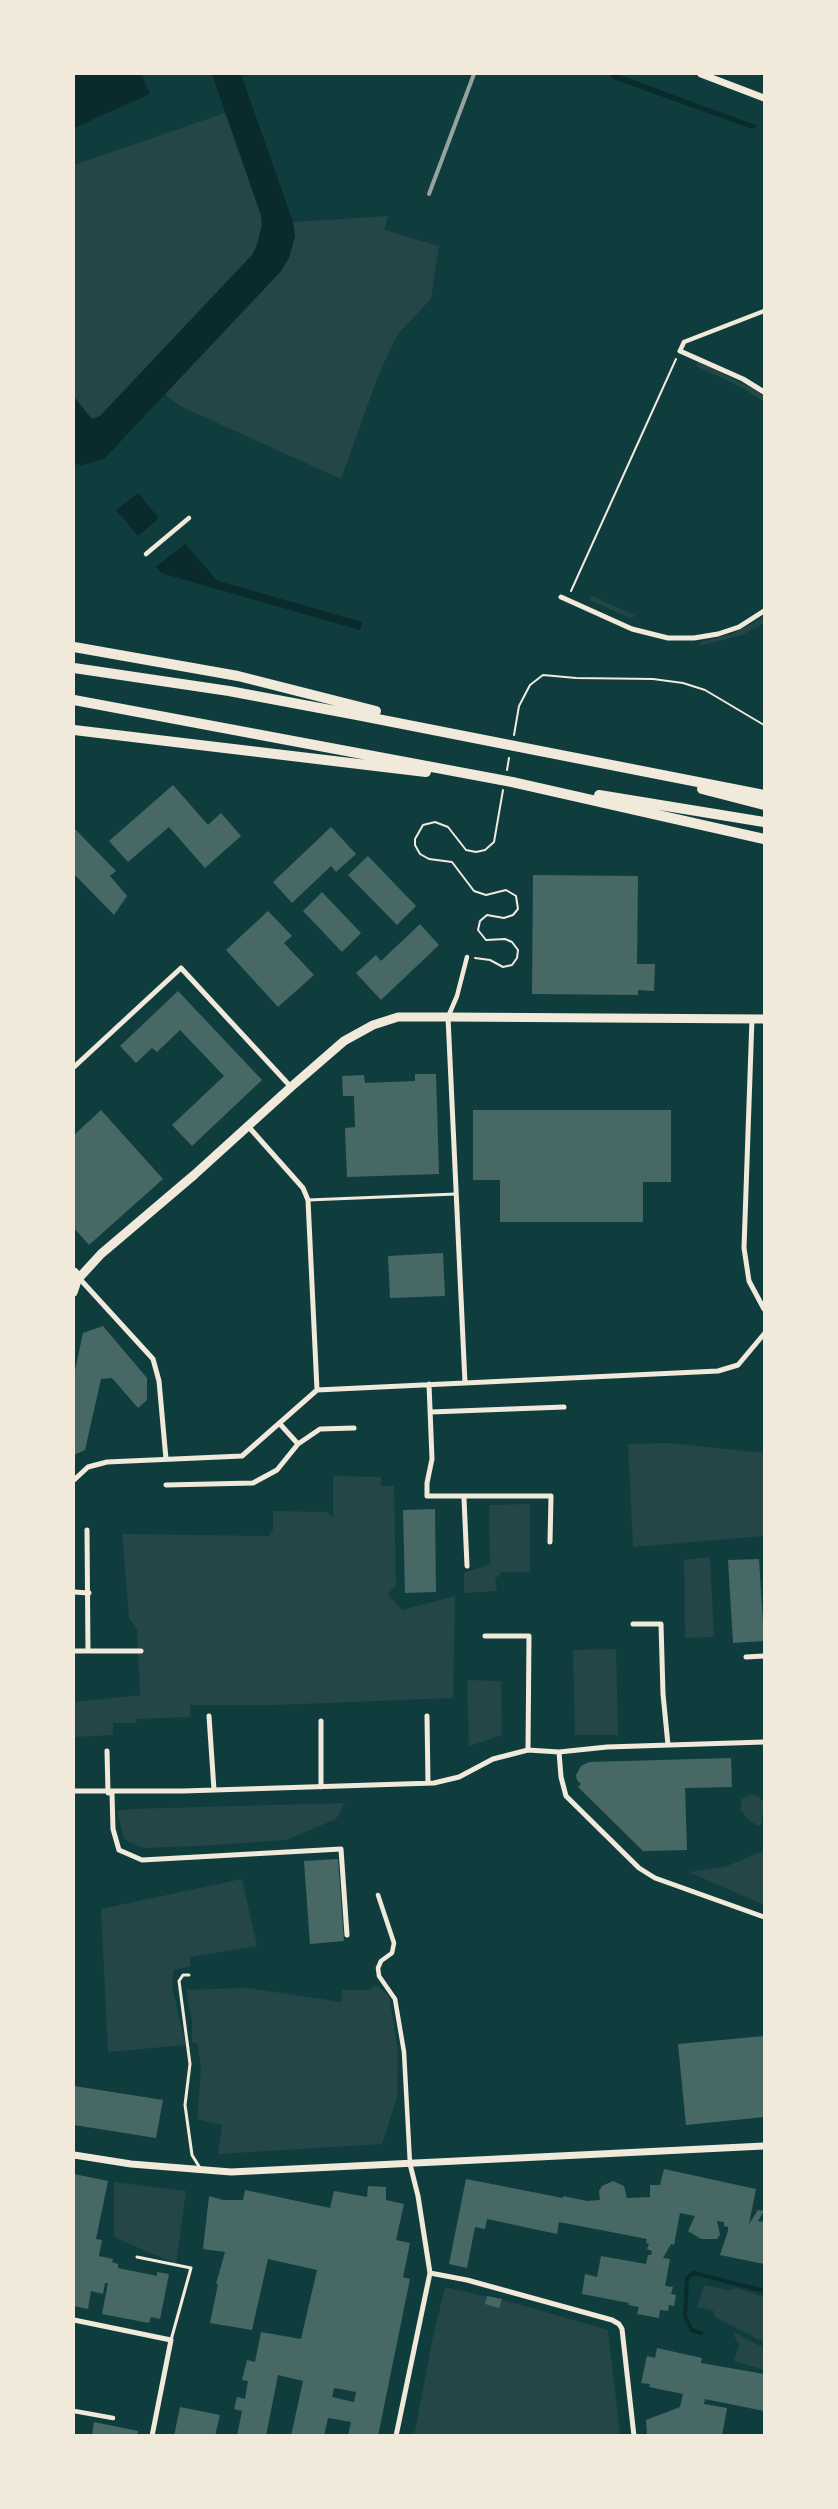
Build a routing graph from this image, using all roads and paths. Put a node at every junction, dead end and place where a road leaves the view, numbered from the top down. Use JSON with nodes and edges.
{"nodes":[{"id":1,"x":701,"y":74,"type":"edge"},
{"id":2,"x":765,"y":98,"type":"edge"},
{"id":3,"x":765,"y":311,"type":"edge"},
{"id":4,"x":680,"y":351,"type":"junction"},
{"id":5,"x":765,"y":392,"type":"edge"},
{"id":6,"x":189,"y":518,"type":"dead end"},
{"id":7,"x":146,"y":554,"type":"dead end"},
{"id":8,"x":564,"y":598,"type":"joint"},
{"id":9,"x":765,"y":611,"type":"edge"},
{"id":10,"x":74,"y":647,"type":"edge"},
{"id":11,"x":74,"y":668,"type":"edge"},
{"id":12,"x":74,"y":700,"type":"edge"},
{"id":13,"x":765,"y":725,"type":"edge"},
{"id":14,"x":74,"y":730,"type":"edge"},
{"id":15,"x":484,"y":739,"type":"junction"},
{"id":16,"x":513,"y":739,"type":"dead end"},
{"id":17,"x":511,"y":749,"type":"dead end"},
{"id":18,"x":544,"y":751,"type":"junction"},
{"id":19,"x":507,"y":771,"type":"dead end"},
{"id":20,"x":508,"y":782,"type":"junction"},
{"id":21,"x":765,"y":795,"type":"edge"},
{"id":22,"x":765,"y":805,"type":"edge"},
{"id":23,"x":765,"y":822,"type":"edge"},
{"id":24,"x":765,"y":839,"type":"edge"},
{"id":25,"x":466,"y":957,"type":"joint"},
{"id":26,"x":448,"y":1017,"type":"junction"},
{"id":27,"x":752,"y":1018,"type":"junction"},
{"id":28,"x":765,"y":1018,"type":"edge"},
{"id":29,"x":74,"y":1067,"type":"edge"},
{"id":30,"x":291,"y":1087,"type":"junction"},
{"id":31,"x":248,"y":1125,"type":"junction"},
{"id":32,"x":456,"y":1194,"type":"junction"},
{"id":33,"x":308,"y":1200,"type":"junction"},
{"id":34,"x":76,"y":1275,"type":"edge"},
{"id":35,"x":74,"y":1293,"type":"edge"},
{"id":36,"x":765,"y":1309,"type":"edge"},
{"id":37,"x":765,"y":1334,"type":"edge"},
{"id":38,"x":465,"y":1383,"type":"junction"},
{"id":39,"x":429,"y":1384,"type":"junction"},
{"id":40,"x":317,"y":1390,"type":"junction"},
{"id":41,"x":564,"y":1407,"type":"dead end"},
{"id":42,"x":431,"y":1412,"type":"junction"},
{"id":43,"x":280,"y":1424,"type":"junction"},
{"id":44,"x":354,"y":1428,"type":"dead end"},
{"id":45,"x":298,"y":1444,"type":"junction"},
{"id":46,"x":166,"y":1459,"type":"junction"},
{"id":47,"x":74,"y":1480,"type":"edge"},
{"id":48,"x":166,"y":1485,"type":"dead end"},
{"id":49,"x":464,"y":1498,"type":"junction"},
{"id":50,"x":87,"y":1530,"type":"dead end"},
{"id":51,"x":550,"y":1542,"type":"dead end"},
{"id":52,"x":467,"y":1566,"type":"dead end"},
{"id":53,"x":74,"y":1592,"type":"edge"},
{"id":54,"x":89,"y":1593,"type":"junction"},
{"id":55,"x":633,"y":1624,"type":"dead end"},
{"id":56,"x":485,"y":1636,"type":"dead end"},
{"id":57,"x":74,"y":1651,"type":"edge"},
{"id":58,"x":88,"y":1651,"type":"junction"},
{"id":59,"x":141,"y":1651,"type":"dead end"},
{"id":60,"x":765,"y":1656,"type":"edge"},
{"id":61,"x":746,"y":1657,"type":"dead end"},
{"id":62,"x":209,"y":1716,"type":"dead end"},
{"id":63,"x":426,"y":1716,"type":"dead end"},
{"id":64,"x":321,"y":1721,"type":"dead end"},
{"id":65,"x":765,"y":1742,"type":"edge"},
{"id":66,"x":668,"y":1745,"type":"junction"},
{"id":67,"x":528,"y":1750,"type":"junction"},
{"id":68,"x":108,"y":1751,"type":"dead end"},
{"id":69,"x":559,"y":1752,"type":"junction"},
{"id":70,"x":428,"y":1783,"type":"junction"},
{"id":71,"x":321,"y":1787,"type":"junction"},
{"id":72,"x":214,"y":1790,"type":"junction"},
{"id":73,"x":74,"y":1791,"type":"edge"},
{"id":74,"x":110,"y":1793,"type":"junction"},
{"id":75,"x":378,"y":1895,"type":"dead end"},
{"id":76,"x":765,"y":1917,"type":"edge"},
{"id":77,"x":347,"y":1935,"type":"dead end"},
{"id":78,"x":189,"y":1975,"type":"dead end"},
{"id":79,"x":765,"y":2146,"type":"edge"},
{"id":80,"x":74,"y":2155,"type":"edge"},
{"id":81,"x":410,"y":2164,"type":"junction"},
{"id":82,"x":203,"y":2172,"type":"junction"},
{"id":83,"x":137,"y":2256,"type":"dead end"},
{"id":84,"x":430,"y":2273,"type":"junction"},
{"id":85,"x":74,"y":2320,"type":"edge"},
{"id":86,"x":171,"y":2340,"type":"junction"},
{"id":87,"x":74,"y":2411,"type":"edge"},
{"id":88,"x":113,"y":2418,"type":"dead end"},
{"id":89,"x":152,"y":2436,"type":"edge"},
{"id":90,"x":396,"y":2436,"type":"edge"},
{"id":91,"x":634,"y":2436,"type":"edge"}],
"edges":[{"from":1,"to":2,"type":"street"},
{"from":3,"to":4,"type":"street"},
{"from":4,"to":5,"type":"street"},
{"from":4,"to":8,"type":"path"},
{"from":6,"to":7,"type":"street"},
{"from":8,"to":9,"type":"street"},
{"from":10,"to":15,"type":"highway"},
{"from":11,"to":15,"type":"highway"},
{"from":12,"to":20,"type":"highway"},
{"from":13,"to":16,"type":"path"},
{"from":14,"to":20,"type":"highway"},
{"from":15,"to":18,"type":"highway"},
{"from":17,"to":19,"type":"path"},
{"from":18,"to":21,"type":"highway"},
{"from":18,"to":22,"type":"highway"},
{"from":20,"to":23,"type":"highway"},
{"from":20,"to":24,"type":"highway"},
{"from":20,"to":25,"type":"path"},
{"from":25,"to":26,"type":"street"},
{"from":26,"to":27,"type":"main road"},
{"from":26,"to":30,"type":"main road"},
{"from":26,"to":32,"type":"street"},
{"from":27,"to":28,"type":"main road"},
{"from":27,"to":36,"type":"street"},
{"from":29,"to":30,"type":"street"},
{"from":30,"to":31,"type":"main road"},
{"from":31,"to":33,"type":"street"},
{"from":31,"to":34,"type":"main road"},
{"from":32,"to":33,"type":"lane"},
{"from":32,"to":38,"type":"street"},
{"from":33,"to":40,"type":"street"},
{"from":34,"to":35,"type":"street"},
{"from":34,"to":46,"type":"street"},
{"from":37,"to":38,"type":"street"},
{"from":38,"to":39,"type":"street"},
{"from":39,"to":40,"type":"street"},
{"from":39,"to":42,"type":"street"},
{"from":40,"to":43,"type":"street"},
{"from":41,"to":42,"type":"street"},
{"from":42,"to":49,"type":"street"},
{"from":43,"to":45,"type":"street"},
{"from":43,"to":46,"type":"street"},
{"from":44,"to":45,"type":"street"},
{"from":45,"to":48,"type":"street"},
{"from":46,"to":47,"type":"street"},
{"from":49,"to":51,"type":"street"},
{"from":49,"to":52,"type":"street"},
{"from":50,"to":54,"type":"street"},
{"from":53,"to":54,"type":"street"},
{"from":54,"to":58,"type":"street"},
{"from":55,"to":66,"type":"street"},
{"from":56,"to":67,"type":"street"},
{"from":57,"to":58,"type":"street"},
{"from":58,"to":59,"type":"street"},
{"from":60,"to":61,"type":"street"},
{"from":62,"to":72,"type":"street"},
{"from":63,"to":70,"type":"street"},
{"from":64,"to":71,"type":"street"},
{"from":65,"to":66,"type":"street"},
{"from":66,"to":69,"type":"street"},
{"from":67,"to":69,"type":"street"},
{"from":67,"to":70,"type":"street"},
{"from":68,"to":74,"type":"street"},
{"from":69,"to":76,"type":"street"},
{"from":70,"to":71,"type":"street"},
{"from":71,"to":72,"type":"street"},
{"from":72,"to":74,"type":"street"},
{"from":73,"to":74,"type":"street"},
{"from":74,"to":77,"type":"street"},
{"from":75,"to":81,"type":"street"},
{"from":78,"to":82,"type":"lane"},
{"from":79,"to":81,"type":"street"},
{"from":80,"to":82,"type":"street"},
{"from":81,"to":82,"type":"street"},
{"from":81,"to":84,"type":"street"},
{"from":83,"to":86,"type":"lane"},
{"from":84,"to":90,"type":"street"},
{"from":84,"to":91,"type":"street"},
{"from":85,"to":86,"type":"street"},
{"from":86,"to":89,"type":"street"},
{"from":87,"to":88,"type":"street"}]}
